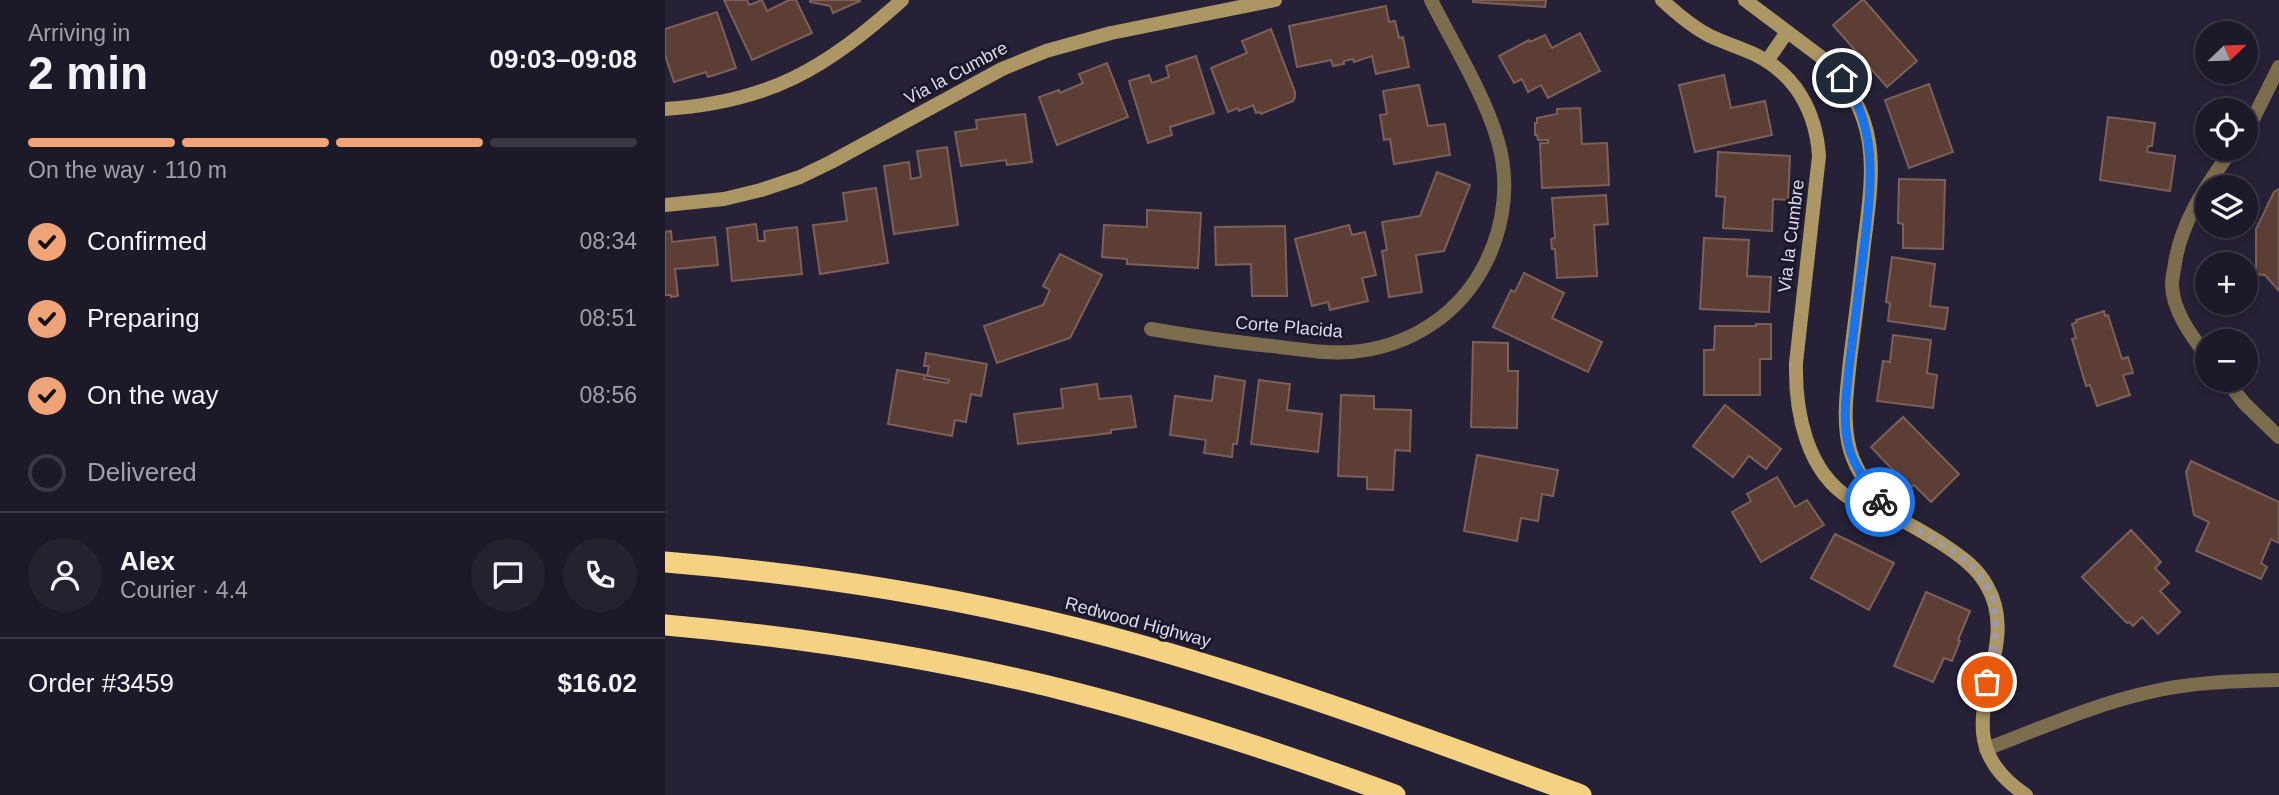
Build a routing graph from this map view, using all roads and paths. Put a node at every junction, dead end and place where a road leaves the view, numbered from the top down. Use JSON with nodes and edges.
{"nodes":[{"id":1,"x":902,"y":0,"type":"edge"},
{"id":2,"x":1275,"y":0,"type":"edge"},
{"id":3,"x":1431,"y":0,"type":"edge"},
{"id":4,"x":1662,"y":0,"type":"edge"},
{"id":5,"x":1745,"y":0,"type":"edge"},
{"id":6,"x":1787,"y":32,"type":"junction"},
{"id":7,"x":1767,"y":61,"type":"junction"},
{"id":8,"x":2279,"y":67,"type":"edge"},
{"id":9,"x":665,"y":109,"type":"edge"},
{"id":10,"x":2258,"y":109,"type":"edge"},
{"id":11,"x":2224,"y":161,"type":"edge"},
{"id":12,"x":665,"y":205,"type":"edge"},
{"id":13,"x":1151,"y":329,"type":"dead end"},
{"id":14,"x":2195,"y":341,"type":"edge"},
{"id":15,"x":2235,"y":392,"type":"edge"},
{"id":16,"x":2279,"y":437,"type":"edge"},
{"id":17,"x":1889,"y":514,"type":"junction"},
{"id":18,"x":665,"y":562,"type":"edge"},
{"id":19,"x":665,"y":625,"type":"edge"},
{"id":20,"x":2279,"y":680,"type":"edge"},
{"id":21,"x":1986,"y":749,"type":"junction"},
{"id":22,"x":1395,"y":795,"type":"edge"},
{"id":23,"x":1581,"y":795,"type":"edge"},
{"id":24,"x":2026,"y":795,"type":"edge"}],
"edges":[{"from":1,"to":9,"type":"street"},
{"from":2,"to":12,"type":"street","name":"Via la Cumbre"},
{"from":3,"to":13,"type":"street","name":"Corte Placida"},
{"from":4,"to":7,"type":"street","name":"Via la Cumbre"},
{"from":5,"to":6,"type":"street","name":"Via la Cumbre"},
{"from":6,"to":7,"type":"street"},
{"from":6,"to":17,"type":"street","name":"Via la Cumbre"},
{"from":7,"to":17,"type":"street","name":"Via la Cumbre"},
{"from":8,"to":10,"type":"street"},
{"from":11,"to":14,"type":"street"},
{"from":15,"to":16,"type":"street"},
{"from":17,"to":21,"type":"street","name":"Via la Cumbre"},
{"from":18,"to":23,"type":"highway","name":"Redwood Highway"},
{"from":19,"to":22,"type":"highway"},
{"from":20,"to":21,"type":"street"},
{"from":21,"to":24,"type":"street"}]}
